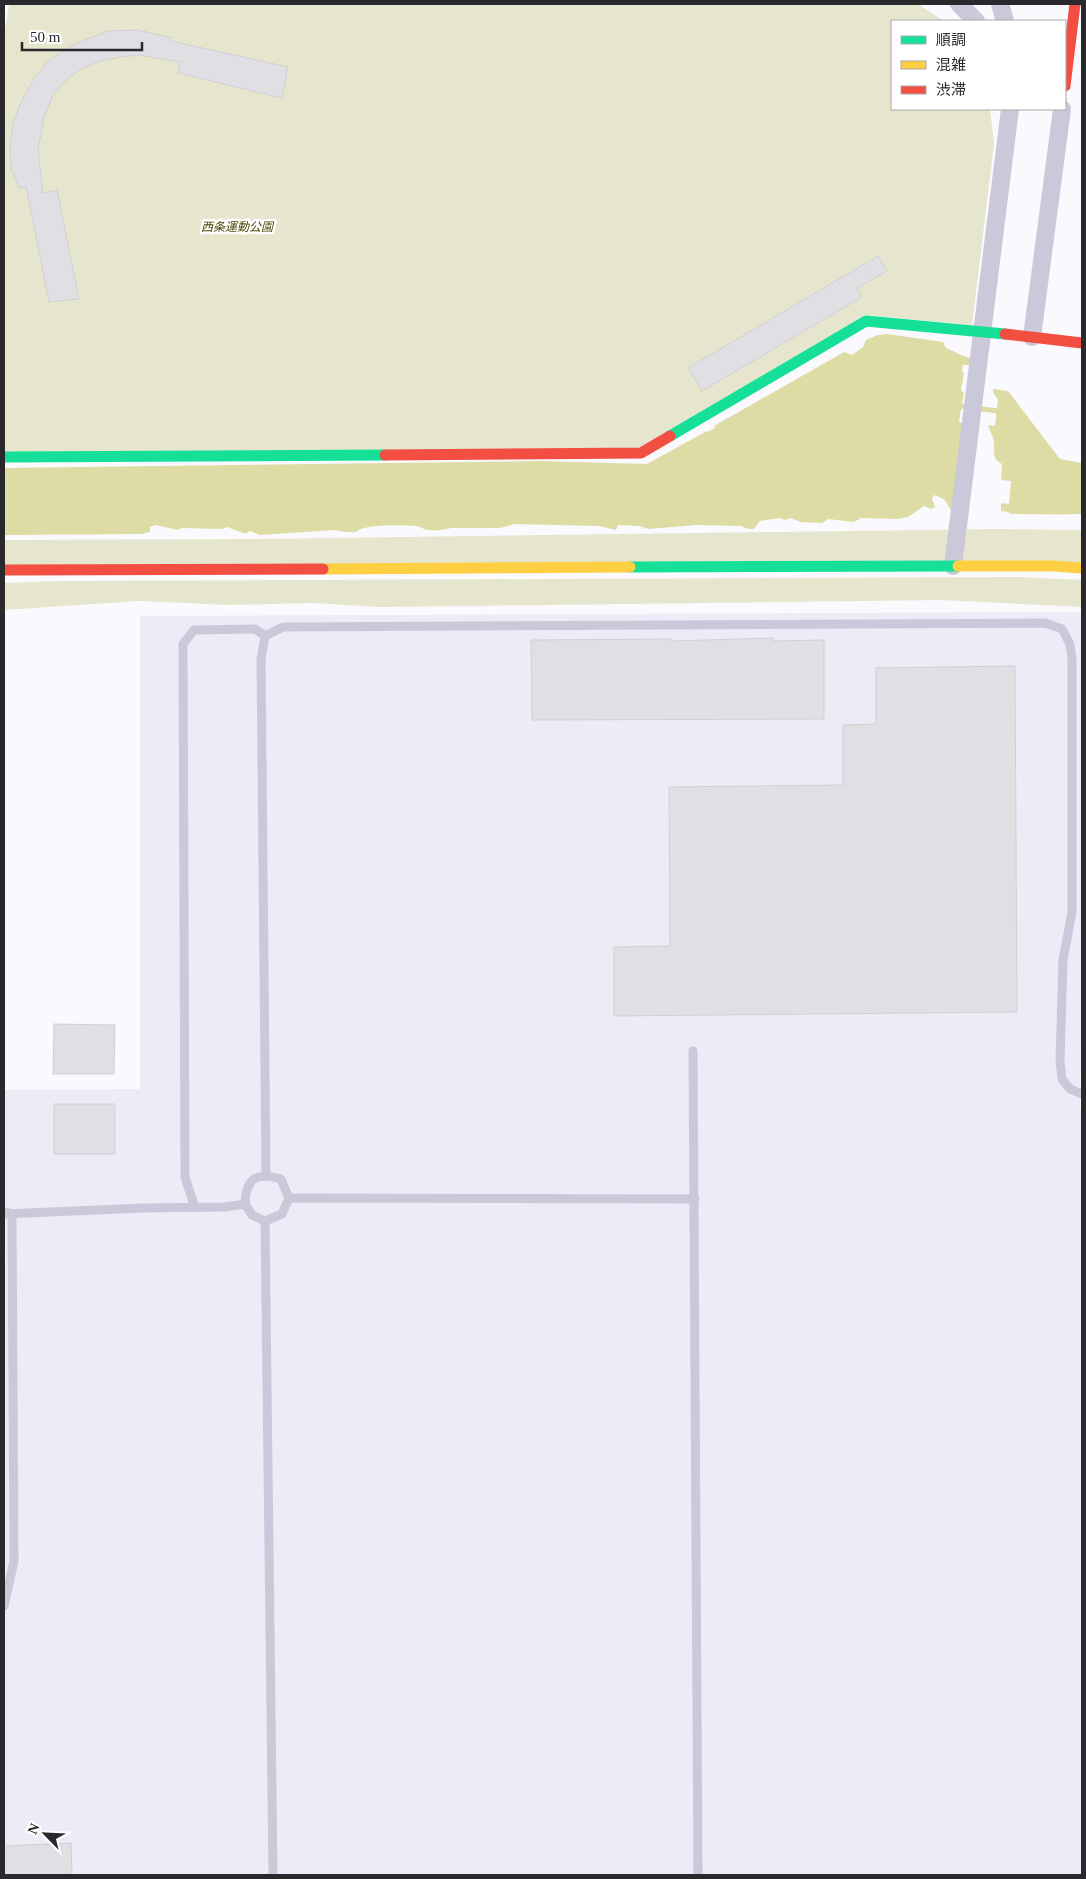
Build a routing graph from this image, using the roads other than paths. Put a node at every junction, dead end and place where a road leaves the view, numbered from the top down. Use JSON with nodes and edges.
{"nodes":[{"id":1,"x":959,"y":4,"type":"edge"},
{"id":2,"x":1000,"y":4,"type":"edge"},
{"id":3,"x":1075,"y":4,"type":"edge"},
{"id":4,"x":975,"y":20,"type":"edge"},
{"id":5,"x":1005,"y":20,"type":"edge"},
{"id":6,"x":1070,"y":75,"type":"edge"},
{"id":7,"x":1010,"y":110,"type":"edge"},
{"id":8,"x":1062,"y":110,"type":"edge"},
{"id":9,"x":982,"y":331,"type":"junction"},
{"id":10,"x":1032,"y":337,"type":"junction"},
{"id":11,"x":1082,"y":343,"type":"edge"},
{"id":12,"x":4,"y":457,"type":"edge"},
{"id":13,"x":953,"y":566,"type":"junction"},
{"id":14,"x":1082,"y":568,"type":"edge"},
{"id":15,"x":4,"y":570,"type":"edge"},
{"id":16,"x":265,"y":636,"type":"junction"},
{"id":17,"x":693,"y":1051,"type":"dead end"},
{"id":18,"x":1082,"y":1094,"type":"edge"},
{"id":19,"x":266,"y":1175,"type":"junction"},
{"id":20,"x":289,"y":1198,"type":"junction"},
{"id":21,"x":694,"y":1199,"type":"junction"},
{"id":22,"x":244,"y":1204,"type":"junction"},
{"id":23,"x":195,"y":1208,"type":"junction"},
{"id":24,"x":6,"y":1213,"type":"edge"},
{"id":25,"x":265,"y":1220,"type":"junction"},
{"id":26,"x":4,"y":1606,"type":"edge"},
{"id":27,"x":273,"y":1875,"type":"edge"},
{"id":28,"x":698,"y":1875,"type":"edge"}],
"edges":[{"from":1,"to":4,"type":"street"},
{"from":2,"to":5,"type":"street"},
{"from":3,"to":6,"type":"street"},
{"from":7,"to":9,"type":"street"},
{"from":8,"to":10,"type":"street"},
{"from":9,"to":10,"type":"street"},
{"from":9,"to":12,"type":"street"},
{"from":9,"to":13,"type":"street"},
{"from":10,"to":11,"type":"street"},
{"from":13,"to":14,"type":"street"},
{"from":13,"to":15,"type":"street"},
{"from":16,"to":18,"type":"lane"},
{"from":16,"to":19,"type":"lane"},
{"from":16,"to":23,"type":"lane"},
{"from":17,"to":21,"type":"lane"},
{"from":19,"to":20,"type":"lane"},
{"from":19,"to":22,"type":"lane"},
{"from":20,"to":21,"type":"lane"},
{"from":20,"to":25,"type":"lane"},
{"from":21,"to":28,"type":"lane"},
{"from":22,"to":23,"type":"lane"},
{"from":22,"to":25,"type":"lane"},
{"from":23,"to":24,"type":"lane"},
{"from":24,"to":26,"type":"lane"},
{"from":25,"to":27,"type":"lane"}]}
